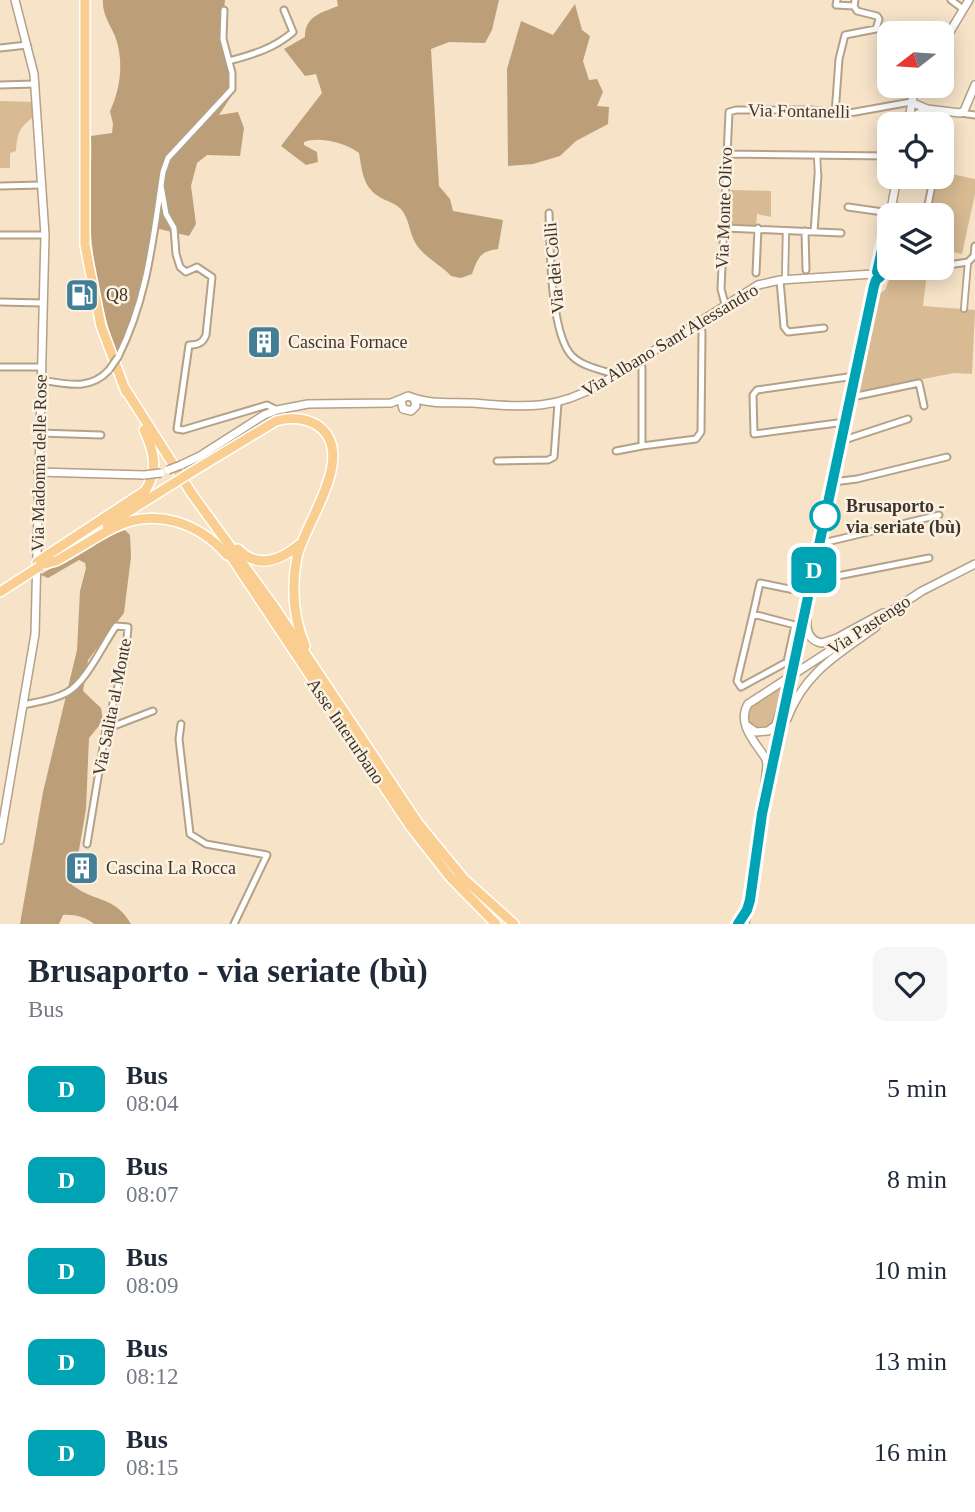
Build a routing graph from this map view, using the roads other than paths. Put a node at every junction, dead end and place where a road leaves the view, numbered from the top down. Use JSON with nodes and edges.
{"nodes":[{"id":1,"x":15,"y":0,"type":"edge"},
{"id":2,"x":85,"y":0,"type":"edge"},
{"id":3,"x":837,"y":0,"type":"edge"},
{"id":4,"x":951,"y":0,"type":"edge"},
{"id":5,"x":969,"y":0,"type":"edge"},
{"id":6,"x":855,"y":3,"type":"edge"},
{"id":7,"x":963,"y":9,"type":"junction"},
{"id":8,"x":224,"y":10,"type":"dead end"},
{"id":9,"x":285,"y":10,"type":"dead end"},
{"id":10,"x":954,"y":24,"type":"edge"},
{"id":11,"x":27,"y":45,"type":"junction"},
{"id":12,"x":0,"y":48,"type":"edge"},
{"id":13,"x":229,"y":61,"type":"junction"},
{"id":14,"x":35,"y":84,"type":"junction"},
{"id":15,"x":0,"y":85,"type":"edge"},
{"id":16,"x":975,"y":85,"type":"edge"},
{"id":17,"x":912,"y":98,"type":"edge"},
{"id":18,"x":911,"y":103,"type":"junction"},
{"id":19,"x":967,"y":106,"type":"junction"},
{"id":20,"x":927,"y":109,"type":"junction"},
{"id":21,"x":729,"y":112,"type":"joint"},
{"id":22,"x":910,"y":112,"type":"edge"},
{"id":23,"x":923,"y":112,"type":"edge"},
{"id":24,"x":960,"y":113,"type":"junction"},
{"id":25,"x":835,"y":114,"type":"junction"},
{"id":26,"x":973,"y":115,"type":"edge"},
{"id":27,"x":726,"y":154,"type":"junction"},
{"id":28,"x":817,"y":155,"type":"junction"},
{"id":29,"x":877,"y":156,"type":"edge"},
{"id":30,"x":818,"y":175,"type":"joint"},
{"id":31,"x":43,"y":185,"type":"junction"},
{"id":32,"x":0,"y":186,"type":"edge"},
{"id":33,"x":161,"y":186,"type":"junction"},
{"id":34,"x":848,"y":207,"type":"dead end"},
{"id":35,"x":549,"y":213,"type":"dead end"},
{"id":36,"x":877,"y":213,"type":"edge"},
{"id":37,"x":725,"y":228,"type":"junction"},
{"id":38,"x":758,"y":228,"type":"junction"},
{"id":39,"x":786,"y":230,"type":"junction"},
{"id":40,"x":805,"y":232,"type":"junction"},
{"id":41,"x":814,"y":232,"type":"junction"},
{"id":42,"x":841,"y":233,"type":"dead end"},
{"id":43,"x":0,"y":235,"type":"edge"},
{"id":44,"x":45,"y":235,"type":"junction"},
{"id":45,"x":975,"y":246,"type":"edge"},
{"id":46,"x":975,"y":258,"type":"edge"},
{"id":47,"x":968,"y":262,"type":"junction"},
{"id":48,"x":954,"y":264,"type":"edge"},
{"id":49,"x":806,"y":270,"type":"dead end"},
{"id":50,"x":877,"y":272,"type":"edge"},
{"id":51,"x":756,"y":273,"type":"dead end"},
{"id":52,"x":876,"y":276,"type":"junction"},
{"id":53,"x":783,"y":280,"type":"junction"},
{"id":54,"x":0,"y":302,"type":"edge"},
{"id":55,"x":43,"y":303,"type":"junction"},
{"id":56,"x":725,"y":304,"type":"junction"},
{"id":57,"x":964,"y":309,"type":"dead end"},
{"id":58,"x":699,"y":321,"type":"junction"},
{"id":59,"x":824,"y":328,"type":"dead end"},
{"id":60,"x":640,"y":359,"type":"junction"},
{"id":61,"x":0,"y":367,"type":"edge"},
{"id":62,"x":41,"y":367,"type":"junction"},
{"id":63,"x":617,"y":375,"type":"junction"},
{"id":64,"x":855,"y":376,"type":"junction"},
{"id":65,"x":41,"y":380,"type":"junction"},
{"id":66,"x":124,"y":387,"type":"junction"},
{"id":67,"x":851,"y":394,"type":"junction"},
{"id":68,"x":414,"y":398,"type":"junction"},
{"id":69,"x":426,"y":403,"type":"junction"},
{"id":70,"x":558,"y":403,"type":"junction"},
{"id":71,"x":402,"y":404,"type":"junction"},
{"id":72,"x":924,"y":406,"type":"dead end"},
{"id":73,"x":415,"y":408,"type":"junction"},
{"id":74,"x":277,"y":410,"type":"junction"},
{"id":75,"x":908,"y":419,"type":"dead end"},
{"id":76,"x":845,"y":422,"type":"junction"},
{"id":77,"x":39,"y":433,"type":"junction"},
{"id":78,"x":101,"y":435,"type":"dead end"},
{"id":79,"x":841,"y":441,"type":"junction"},
{"id":80,"x":642,"y":446,"type":"junction"},
{"id":81,"x":616,"y":451,"type":"dead end"},
{"id":82,"x":947,"y":457,"type":"dead end"},
{"id":83,"x":497,"y":461,"type":"dead end"},
{"id":84,"x":38,"y":472,"type":"junction"},
{"id":85,"x":833,"y":482,"type":"junction"},
{"id":86,"x":192,"y":494,"type":"junction"},
{"id":87,"x":939,"y":515,"type":"dead end"},
{"id":88,"x":214,"y":526,"type":"junction"},
{"id":89,"x":821,"y":540,"type":"junction"},
{"id":90,"x":300,"y":544,"type":"junction"},
{"id":91,"x":929,"y":558,"type":"dead end"},
{"id":92,"x":234,"y":562,"type":"junction"},
{"id":93,"x":41,"y":564,"type":"junction"},
{"id":94,"x":975,"y":564,"type":"edge"},
{"id":95,"x":27,"y":572,"type":"junction"},
{"id":96,"x":812,"y":581,"type":"junction"},
{"id":97,"x":0,"y":586,"type":"edge"},
{"id":98,"x":0,"y":592,"type":"edge"},
{"id":99,"x":809,"y":596,"type":"junction"},
{"id":100,"x":897,"y":608,"type":"junction"},
{"id":101,"x":753,"y":614,"type":"junction"},
{"id":102,"x":790,"y":685,"type":"junction"},
{"id":103,"x":23,"y":705,"type":"junction"},
{"id":104,"x":153,"y":711,"type":"dead end"},
{"id":105,"x":744,"y":722,"type":"junction"},
{"id":106,"x":181,"y":724,"type":"dead end"},
{"id":107,"x":353,"y":725,"type":"junction"},
{"id":108,"x":106,"y":729,"type":"junction"},
{"id":109,"x":773,"y":767,"type":"junction"},
{"id":110,"x":762,"y":814,"type":"junction"},
{"id":111,"x":0,"y":840,"type":"edge"},
{"id":112,"x":87,"y":844,"type":"dead end"},
{"id":113,"x":747,"y":910,"type":"junction"},
{"id":114,"x":234,"y":924,"type":"edge"},
{"id":115,"x":496,"y":924,"type":"edge"},
{"id":116,"x":514,"y":924,"type":"edge"},
{"id":117,"x":738,"y":924,"type":"edge"},
{"id":118,"x":745,"y":924,"type":"edge"}],
"edges":[{"from":1,"to":11,"type":"street","name":"Via Madonna delle Rose"},
{"from":2,"to":66,"type":"highway"},
{"from":3,"to":6,"type":"street"},
{"from":4,"to":7,"type":"street"},
{"from":5,"to":7,"type":"street"},
{"from":6,"to":25,"type":"street"},
{"from":7,"to":10,"type":"street"},
{"from":8,"to":13,"type":"street"},
{"from":9,"to":13,"type":"street"},
{"from":11,"to":12,"type":"street"},
{"from":11,"to":14,"type":"street","name":"Via Madonna delle Rose"},
{"from":13,"to":33,"type":"street"},
{"from":14,"to":15,"type":"street"},
{"from":14,"to":31,"type":"street","name":"Via Madonna delle Rose"},
{"from":16,"to":19,"type":"street"},
{"from":17,"to":18,"type":"street"},
{"from":18,"to":20,"type":"street"},
{"from":18,"to":22,"type":"street"},
{"from":18,"to":25,"type":"street","name":"Via Fontanelli"},
{"from":19,"to":24,"type":"street"},
{"from":19,"to":26,"type":"street"},
{"from":20,"to":23,"type":"street"},
{"from":20,"to":24,"type":"street"},
{"from":21,"to":25,"type":"street","name":"Via Fontanelli"},
{"from":21,"to":27,"type":"street","name":"Via Monte Olivo"},
{"from":24,"to":26,"type":"street"},
{"from":27,"to":28,"type":"street"},
{"from":27,"to":37,"type":"street","name":"Via Monte Olivo"},
{"from":28,"to":29,"type":"street"},
{"from":28,"to":30,"type":"street"},
{"from":30,"to":41,"type":"street"},
{"from":31,"to":32,"type":"street"},
{"from":31,"to":44,"type":"street","name":"Via Madonna delle Rose"},
{"from":33,"to":65,"type":"street","bridge":true},
{"from":33,"to":74,"type":"street"},
{"from":34,"to":36,"type":"street"},
{"from":35,"to":63,"type":"street","name":"Via dei Colli"},
{"from":37,"to":38,"type":"street"},
{"from":37,"to":56,"type":"street","name":"Via Monte Olivo"},
{"from":38,"to":39,"type":"street"},
{"from":38,"to":51,"type":"street"},
{"from":39,"to":40,"type":"street"},
{"from":39,"to":53,"type":"street"},
{"from":40,"to":41,"type":"street"},
{"from":40,"to":49,"type":"street"},
{"from":41,"to":42,"type":"street"},
{"from":43,"to":44,"type":"street"},
{"from":44,"to":55,"type":"street","name":"Via Madonna delle Rose"},
{"from":45,"to":46,"type":"street"},
{"from":46,"to":47,"type":"street"},
{"from":47,"to":48,"type":"street"},
{"from":47,"to":57,"type":"street"},
{"from":50,"to":52,"type":"street"},
{"from":52,"to":53,"type":"street","name":"Via Albano Sant'Alessandro"},
{"from":52,"to":64,"type":"street"},
{"from":53,"to":56,"type":"street","name":"Via Albano Sant'Alessandro"},
{"from":53,"to":59,"type":"street"},
{"from":54,"to":55,"type":"street"},
{"from":55,"to":62,"type":"street","name":"Via Madonna delle Rose"},
{"from":56,"to":58,"type":"street","name":"Via Albano Sant'Alessandro"},
{"from":58,"to":60,"type":"street","name":"Via Albano Sant'Alessandro"},
{"from":58,"to":80,"type":"street"},
{"from":60,"to":63,"type":"street","name":"Via Albano Sant'Alessandro"},
{"from":60,"to":80,"type":"street"},
{"from":61,"to":62,"type":"street"},
{"from":62,"to":65,"type":"street","name":"Via Madonna delle Rose"},
{"from":63,"to":70,"type":"street","name":"Via Albano Sant'Alessandro"},
{"from":64,"to":67,"type":"street"},
{"from":64,"to":76,"type":"street"},
{"from":65,"to":77,"type":"street","name":"Via Madonna delle Rose"},
{"from":66,"to":86,"type":"highway"},
{"from":66,"to":93,"type":"highway"},
{"from":67,"to":72,"type":"street"},
{"from":67,"to":76,"type":"street"},
{"from":68,"to":69,"type":"street","name":"Via Albano Sant'Alessandro"},
{"from":68,"to":71,"type":"street"},
{"from":68,"to":73,"type":"street"},
{"from":69,"to":70,"type":"street","name":"Via Albano Sant'Alessandro"},
{"from":69,"to":73,"type":"street","name":"Via Albano Sant'Alessandro"},
{"from":70,"to":83,"type":"street"},
{"from":71,"to":73,"type":"street"},
{"from":71,"to":74,"type":"street"},
{"from":74,"to":84,"type":"street","bridge":true},
{"from":75,"to":79,"type":"street"},
{"from":76,"to":79,"type":"street"},
{"from":77,"to":78,"type":"street"},
{"from":77,"to":84,"type":"street","name":"Via Madonna delle Rose"},
{"from":79,"to":85,"type":"street"},
{"from":80,"to":81,"type":"street"},
{"from":82,"to":85,"type":"street"},
{"from":84,"to":103,"type":"street","name":"Via Madonna delle Rose"},
{"from":85,"to":89,"type":"street"},
{"from":86,"to":88,"type":"highway"},
{"from":86,"to":90,"type":"highway"},
{"from":87,"to":89,"type":"street"},
{"from":88,"to":92,"type":"highway","name":"Asse Interurbano"},
{"from":88,"to":107,"type":"highway"},
{"from":89,"to":96,"type":"street"},
{"from":90,"to":93,"type":"highway","bridge":true},
{"from":90,"to":107,"type":"highway"},
{"from":91,"to":96,"type":"street"},
{"from":92,"to":93,"type":"highway"},
{"from":92,"to":115,"type":"highway","name":"Asse Interurbano"},
{"from":93,"to":95,"type":"highway","bridge":true},
{"from":94,"to":100,"type":"street","name":"Via Pastengo"},
{"from":95,"to":97,"type":"highway"},
{"from":95,"to":98,"type":"highway"},
{"from":96,"to":99,"type":"street"},
{"from":99,"to":100,"type":"street"},
{"from":99,"to":101,"type":"street"},
{"from":99,"to":102,"type":"street","bridge":true},
{"from":100,"to":105,"type":"street","name":"Via Pastengo"},
{"from":100,"to":109,"type":"street"},
{"from":101,"to":101,"type":"street"},
{"from":102,"to":105,"type":"street"},
{"from":102,"to":109,"type":"street"},
{"from":103,"to":108,"type":"street","name":"Via Salita al Monte"},
{"from":103,"to":111,"type":"street","name":"Via Madonna delle Rose"},
{"from":104,"to":108,"type":"street"},
{"from":105,"to":110,"type":"street"},
{"from":106,"to":114,"type":"street"},
{"from":107,"to":116,"type":"highway","name":"Asse Interurbano"},
{"from":108,"to":112,"type":"street","name":"Via Salita al Monte"},
{"from":109,"to":110,"type":"street"},
{"from":110,"to":113,"type":"street"},
{"from":113,"to":117,"type":"street"},
{"from":113,"to":118,"type":"street"}]}
